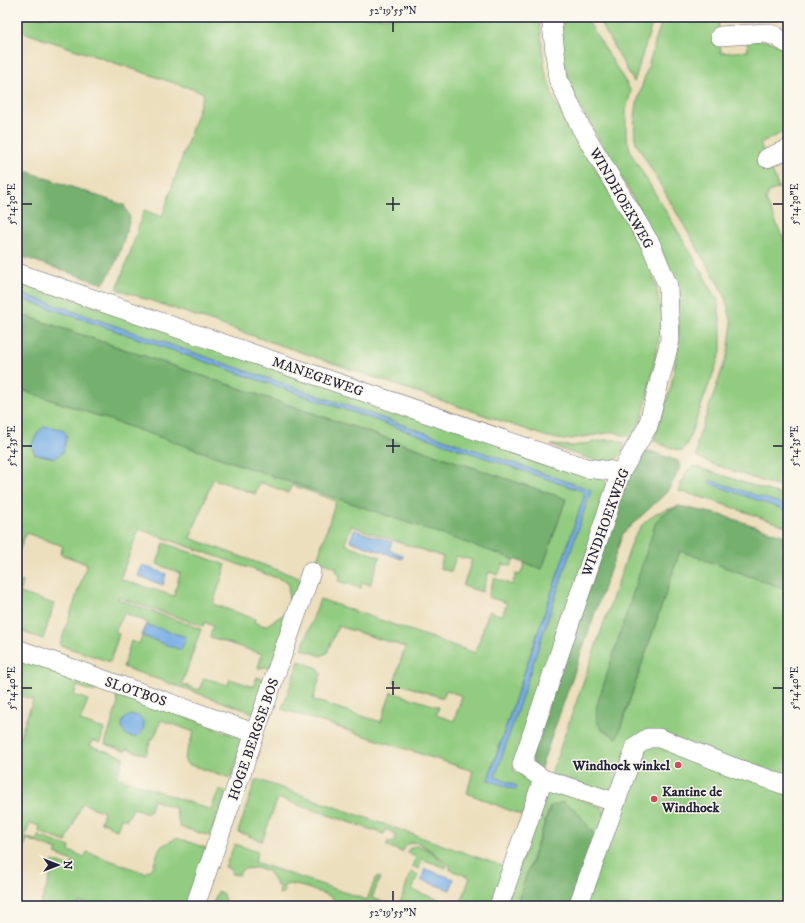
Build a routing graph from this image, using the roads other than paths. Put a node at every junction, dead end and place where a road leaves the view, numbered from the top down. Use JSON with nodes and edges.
{"nodes":[{"id":1,"x":553,"y":17,"type":"edge"},
{"id":2,"x":720,"y":36,"type":"dead end"},
{"id":3,"x":788,"y":44,"type":"edge"},
{"id":4,"x":788,"y":149,"type":"edge"},
{"id":5,"x":767,"y":158,"type":"dead end"},
{"id":6,"x":17,"y":272,"type":"edge"},
{"id":7,"x":621,"y":472,"type":"junction"},
{"id":8,"x":311,"y":572,"type":"dead end"},
{"id":9,"x":17,"y":649,"type":"edge"},
{"id":10,"x":254,"y":733,"type":"junction"},
{"id":11,"x":543,"y":779,"type":"junction"},
{"id":12,"x":788,"y":786,"type":"edge"},
{"id":13,"x":615,"y":802,"type":"junction"},
{"id":14,"x":195,"y":906,"type":"edge"},
{"id":15,"x":499,"y":906,"type":"edge"},
{"id":16,"x":578,"y":906,"type":"edge"}],
"edges":[{"from":1,"to":7,"type":"street","name":"WINDHOEKWEG"},
{"from":2,"to":3,"type":"street"},
{"from":4,"to":5,"type":"street"},
{"from":6,"to":7,"type":"street","name":"MANEGEWEG"},
{"from":7,"to":11,"type":"street","name":"WINDHOEKWEG"},
{"from":8,"to":10,"type":"street","name":"HOGE BERGSE BOS"},
{"from":9,"to":10,"type":"street","name":"SLOTBOS"},
{"from":10,"to":14,"type":"street","name":"HOGE BERGSE BOS"},
{"from":11,"to":13,"type":"street","name":"WINDHOEKWEG"},
{"from":11,"to":15,"type":"street"},
{"from":12,"to":13,"type":"street"},
{"from":13,"to":16,"type":"street"}]}
